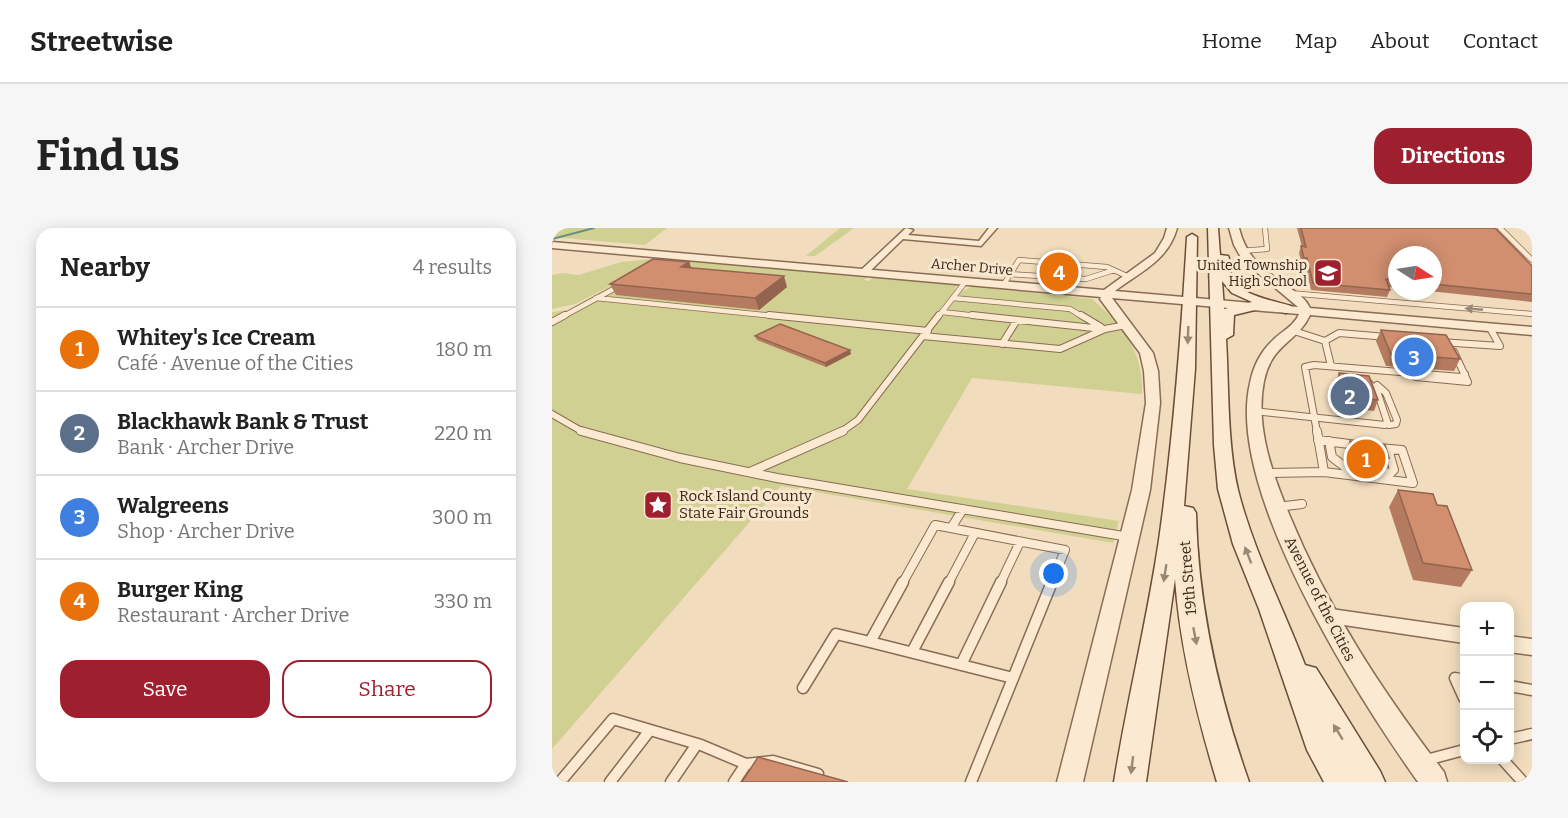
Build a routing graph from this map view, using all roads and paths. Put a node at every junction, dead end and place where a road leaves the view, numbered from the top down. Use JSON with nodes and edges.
{"nodes":[{"id":1,"x":911,"y":228,"type":"edge"},
{"id":2,"x":993,"y":228,"type":"edge"},
{"id":3,"x":1172,"y":228,"type":"edge"},
{"id":4,"x":1215,"y":228,"type":"edge"},
{"id":5,"x":1234,"y":228,"type":"edge"},
{"id":6,"x":1265,"y":228,"type":"edge"},
{"id":7,"x":1500,"y":228,"type":"edge"},
{"id":8,"x":1192,"y":232,"type":"edge"},
{"id":9,"x":902,"y":237,"type":"junction"},
{"id":10,"x":552,"y":245,"type":"edge"},
{"id":11,"x":1240,"y":251,"type":"junction"},
{"id":12,"x":1532,"y":260,"type":"edge"},
{"id":13,"x":1017,"y":264,"type":"junction"},
{"id":14,"x":1114,"y":270,"type":"junction"},
{"id":15,"x":862,"y":273,"type":"junction"},
{"id":16,"x":1010,"y":274,"type":"junction"},
{"id":17,"x":1129,"y":277,"type":"junction"},
{"id":18,"x":1086,"y":279,"type":"junction"},
{"id":19,"x":966,"y":281,"type":"junction"},
{"id":20,"x":625,"y":282,"type":"edge"},
{"id":21,"x":1004,"y":284,"type":"junction"},
{"id":22,"x":1289,"y":293,"type":"junction"},
{"id":23,"x":1149,"y":297,"type":"junction"},
{"id":24,"x":1190,"y":297,"type":"junction"},
{"id":25,"x":596,"y":298,"type":"junction"},
{"id":26,"x":953,"y":298,"type":"junction"},
{"id":27,"x":1217,"y":303,"type":"junction"},
{"id":28,"x":1253,"y":304,"type":"junction"},
{"id":29,"x":1116,"y":310,"type":"junction"},
{"id":30,"x":1296,"y":310,"type":"junction"},
{"id":31,"x":942,"y":312,"type":"junction"},
{"id":32,"x":1532,"y":314,"type":"edge"},
{"id":33,"x":1017,"y":320,"type":"junction"},
{"id":34,"x":552,"y":322,"type":"edge"},
{"id":35,"x":1490,"y":328,"type":"junction"},
{"id":36,"x":1105,"y":329,"type":"junction"},
{"id":37,"x":1532,"y":331,"type":"edge"},
{"id":38,"x":1288,"y":333,"type":"junction"},
{"id":39,"x":925,"y":334,"type":"junction"},
{"id":40,"x":1394,"y":338,"type":"edge"},
{"id":41,"x":1325,"y":341,"type":"junction"},
{"id":42,"x":1427,"y":341,"type":"edge"},
{"id":43,"x":1449,"y":343,"type":"junction"},
{"id":44,"x":1002,"y":344,"type":"junction"},
{"id":45,"x":1332,"y":366,"type":"junction"},
{"id":46,"x":1187,"y":369,"type":"junction"},
{"id":47,"x":1366,"y":369,"type":"junction"},
{"id":48,"x":1369,"y":383,"type":"junction"},
{"id":49,"x":1254,"y":411,"type":"junction"},
{"id":50,"x":552,"y":414,"type":"edge"},
{"id":51,"x":1313,"y":418,"type":"junction"},
{"id":52,"x":1377,"y":425,"type":"junction"},
{"id":53,"x":1387,"y":425,"type":"junction"},
{"id":54,"x":1222,"y":431,"type":"junction"},
{"id":55,"x":1318,"y":440,"type":"junction"},
{"id":56,"x":1329,"y":441,"type":"junction"},
{"id":57,"x":1388,"y":449,"type":"junction"},
{"id":58,"x":750,"y":472,"type":"junction"},
{"id":59,"x":1324,"y":472,"type":"junction"},
{"id":60,"x":1265,"y":473,"type":"junction"},
{"id":61,"x":1302,"y":504,"type":"dead end"},
{"id":62,"x":1277,"y":507,"type":"junction"},
{"id":63,"x":963,"y":509,"type":"junction"},
{"id":64,"x":951,"y":528,"type":"junction"},
{"id":65,"x":975,"y":533,"type":"junction"},
{"id":66,"x":1130,"y":537,"type":"junction"},
{"id":67,"x":1020,"y":542,"type":"junction"},
{"id":68,"x":1270,"y":609,"type":"junction"},
{"id":69,"x":1324,"y":615,"type":"junction"},
{"id":70,"x":1460,"y":635,"type":"edge"},
{"id":71,"x":870,"y":642,"type":"junction"},
{"id":72,"x":1514,"y":645,"type":"edge"},
{"id":73,"x":1532,"y":647,"type":"edge"},
{"id":74,"x":912,"y":652,"type":"junction"},
{"id":75,"x":961,"y":665,"type":"junction"},
{"id":76,"x":1013,"y":678,"type":"junction"},
{"id":77,"x":1460,"y":679,"type":"edge"},
{"id":78,"x":803,"y":688,"type":"dead end"},
{"id":79,"x":1514,"y":688,"type":"edge"},
{"id":80,"x":1460,"y":689,"type":"edge"},
{"id":81,"x":1532,"y":690,"type":"edge"},
{"id":82,"x":650,"y":730,"type":"junction"},
{"id":83,"x":1532,"y":734,"type":"edge"},
{"id":84,"x":1514,"y":738,"type":"edge"},
{"id":85,"x":697,"y":744,"type":"junction"},
{"id":86,"x":1460,"y":751,"type":"edge"},
{"id":87,"x":1419,"y":762,"type":"junction"},
{"id":88,"x":746,"y":764,"type":"junction"},
{"id":89,"x":1507,"y":764,"type":"edge"},
{"id":90,"x":825,"y":776,"type":"edge"},
{"id":91,"x":560,"y":782,"type":"edge"},
{"id":92,"x":610,"y":782,"type":"edge"},
{"id":93,"x":671,"y":782,"type":"edge"},
{"id":94,"x":734,"y":782,"type":"edge"},
{"id":95,"x":971,"y":782,"type":"edge"},
{"id":96,"x":1070,"y":782,"type":"edge"},
{"id":97,"x":1130,"y":782,"type":"edge"},
{"id":98,"x":1233,"y":782,"type":"edge"},
{"id":99,"x":1341,"y":782,"type":"edge"},
{"id":100,"x":1369,"y":782,"type":"edge"},
{"id":101,"x":1434,"y":782,"type":"edge"},
{"id":102,"x":1523,"y":782,"type":"edge"}],
"edges":[{"from":1,"to":9,"type":"street"},
{"from":2,"to":9,"type":"street"},
{"from":3,"to":17,"type":"street"},
{"from":4,"to":27,"type":"main road"},
{"from":4,"to":28,"type":"main road"},
{"from":5,"to":11,"type":"street"},
{"from":6,"to":11,"type":"lane"},
{"from":7,"to":12,"type":"lane"},
{"from":8,"to":24,"type":"main road"},
{"from":9,"to":15,"type":"street"},
{"from":10,"to":15,"type":"street","name":"Archer Drive"},
{"from":11,"to":22,"type":"street"},
{"from":13,"to":14,"type":"lane"},
{"from":13,"to":16,"type":"lane"},
{"from":13,"to":18,"type":"lane"},
{"from":14,"to":17,"type":"lane"},
{"from":14,"to":18,"type":"lane"},
{"from":15,"to":19,"type":"street","name":"Archer Drive"},
{"from":16,"to":18,"type":"lane"},
{"from":16,"to":21,"type":"lane"},
{"from":17,"to":23,"type":"street"},
{"from":17,"to":29,"type":"street"},
{"from":19,"to":21,"type":"street","name":"Archer Drive"},
{"from":19,"to":26,"type":"lane"},
{"from":20,"to":25,"type":"lane"},
{"from":21,"to":29,"type":"street","name":"Archer Drive"},
{"from":22,"to":28,"type":"street"},
{"from":22,"to":30,"type":"street"},
{"from":32,"to":22,"type":"lane","one_way":true},
{"from":23,"to":24,"type":"street","name":"Archer Drive"},
{"from":23,"to":29,"type":"street","name":"Archer Drive"},
{"from":23,"to":29,"type":"street"},
{"from":24,"to":27,"type":"street","name":"Archer Drive"},
{"from":24,"to":46,"type":"main road","one_way":true},
{"from":25,"to":34,"type":"lane"},
{"from":25,"to":39,"type":"lane"},
{"from":26,"to":31,"type":"lane"},
{"from":26,"to":36,"type":"lane"},
{"from":27,"to":28,"type":"street","name":"Archer Drive"},
{"from":27,"to":54,"type":"main road"},
{"from":28,"to":30,"type":"main road"},
{"from":28,"to":38,"type":"street"},
{"from":28,"to":54,"type":"main road"},
{"from":29,"to":36,"type":"lane"},
{"from":29,"to":66,"type":"street"},
{"from":30,"to":35,"type":"street"},
{"from":30,"to":38,"type":"street","name":"Avenue of the Cities"},
{"from":31,"to":33,"type":"lane"},
{"from":31,"to":39,"type":"lane"},
{"from":33,"to":36,"type":"lane"},
{"from":33,"to":44,"type":"lane"},
{"from":35,"to":37,"type":"street"},
{"from":35,"to":43,"type":"lane"},
{"from":36,"to":44,"type":"lane"},
{"from":38,"to":41,"type":"lane"},
{"from":38,"to":49,"type":"street","name":"Avenue of the Cities"},
{"from":39,"to":44,"type":"lane"},
{"from":39,"to":58,"type":"lane"},
{"from":40,"to":41,"type":"lane"},
{"from":41,"to":45,"type":"lane"},
{"from":42,"to":43,"type":"lane"},
{"from":43,"to":47,"type":"lane"},
{"from":45,"to":47,"type":"lane"},
{"from":45,"to":51,"type":"lane"},
{"from":46,"to":97,"type":"main road","one_way":true},
{"from":46,"to":98,"type":"main road","name":"19th Street","one_way":true},
{"from":47,"to":48,"type":"lane"},
{"from":47,"to":53,"type":"lane"},
{"from":48,"to":52,"type":"lane"},
{"from":48,"to":53,"type":"lane"},
{"from":49,"to":51,"type":"lane"},
{"from":49,"to":60,"type":"street","name":"Avenue of the Cities"},
{"from":50,"to":58,"type":"lane"},
{"from":51,"to":52,"type":"lane"},
{"from":51,"to":55,"type":"lane"},
{"from":52,"to":53,"type":"lane"},
{"from":68,"to":54,"type":"main road","one_way":true},
{"from":55,"to":56,"type":"lane"},
{"from":55,"to":59,"type":"lane"},
{"from":56,"to":57,"type":"lane"},
{"from":56,"to":57,"type":"lane"},
{"from":57,"to":59,"type":"lane"},
{"from":58,"to":63,"type":"lane"},
{"from":59,"to":60,"type":"lane"},
{"from":60,"to":62,"type":"street","name":"Avenue of the Cities"},
{"from":61,"to":62,"type":"lane"},
{"from":62,"to":69,"type":"street","name":"Avenue of the Cities"},
{"from":63,"to":64,"type":"lane"},
{"from":63,"to":66,"type":"lane"},
{"from":64,"to":65,"type":"lane"},
{"from":64,"to":71,"type":"lane"},
{"from":65,"to":67,"type":"lane"},
{"from":65,"to":74,"type":"lane"},
{"from":66,"to":96,"type":"street"},
{"from":67,"to":75,"type":"lane"},
{"from":67,"to":76,"type":"lane"},
{"from":68,"to":99,"type":"main road"},
{"from":100,"to":68,"type":"main road","one_way":true},
{"from":69,"to":70,"type":"street"},
{"from":69,"to":87,"type":"street","name":"Avenue of the Cities"},
{"from":71,"to":74,"type":"lane"},
{"from":71,"to":78,"type":"lane"},
{"from":72,"to":73,"type":"street"},
{"from":74,"to":75,"type":"lane"},
{"from":75,"to":76,"type":"lane"},
{"from":76,"to":95,"type":"lane"},
{"from":77,"to":80,"type":"lane"},
{"from":79,"to":81,"type":"lane"},
{"from":82,"to":85,"type":"lane"},
{"from":82,"to":91,"type":"lane"},
{"from":82,"to":92,"type":"lane"},
{"from":83,"to":84,"type":"lane"},
{"from":85,"to":88,"type":"lane"},
{"from":85,"to":93,"type":"lane"},
{"from":86,"to":87,"type":"lane"},
{"from":87,"to":101,"type":"street","name":"Avenue of the Cities"},
{"from":88,"to":90,"type":"lane"},
{"from":88,"to":94,"type":"lane"},
{"from":89,"to":102,"type":"lane"}]}
